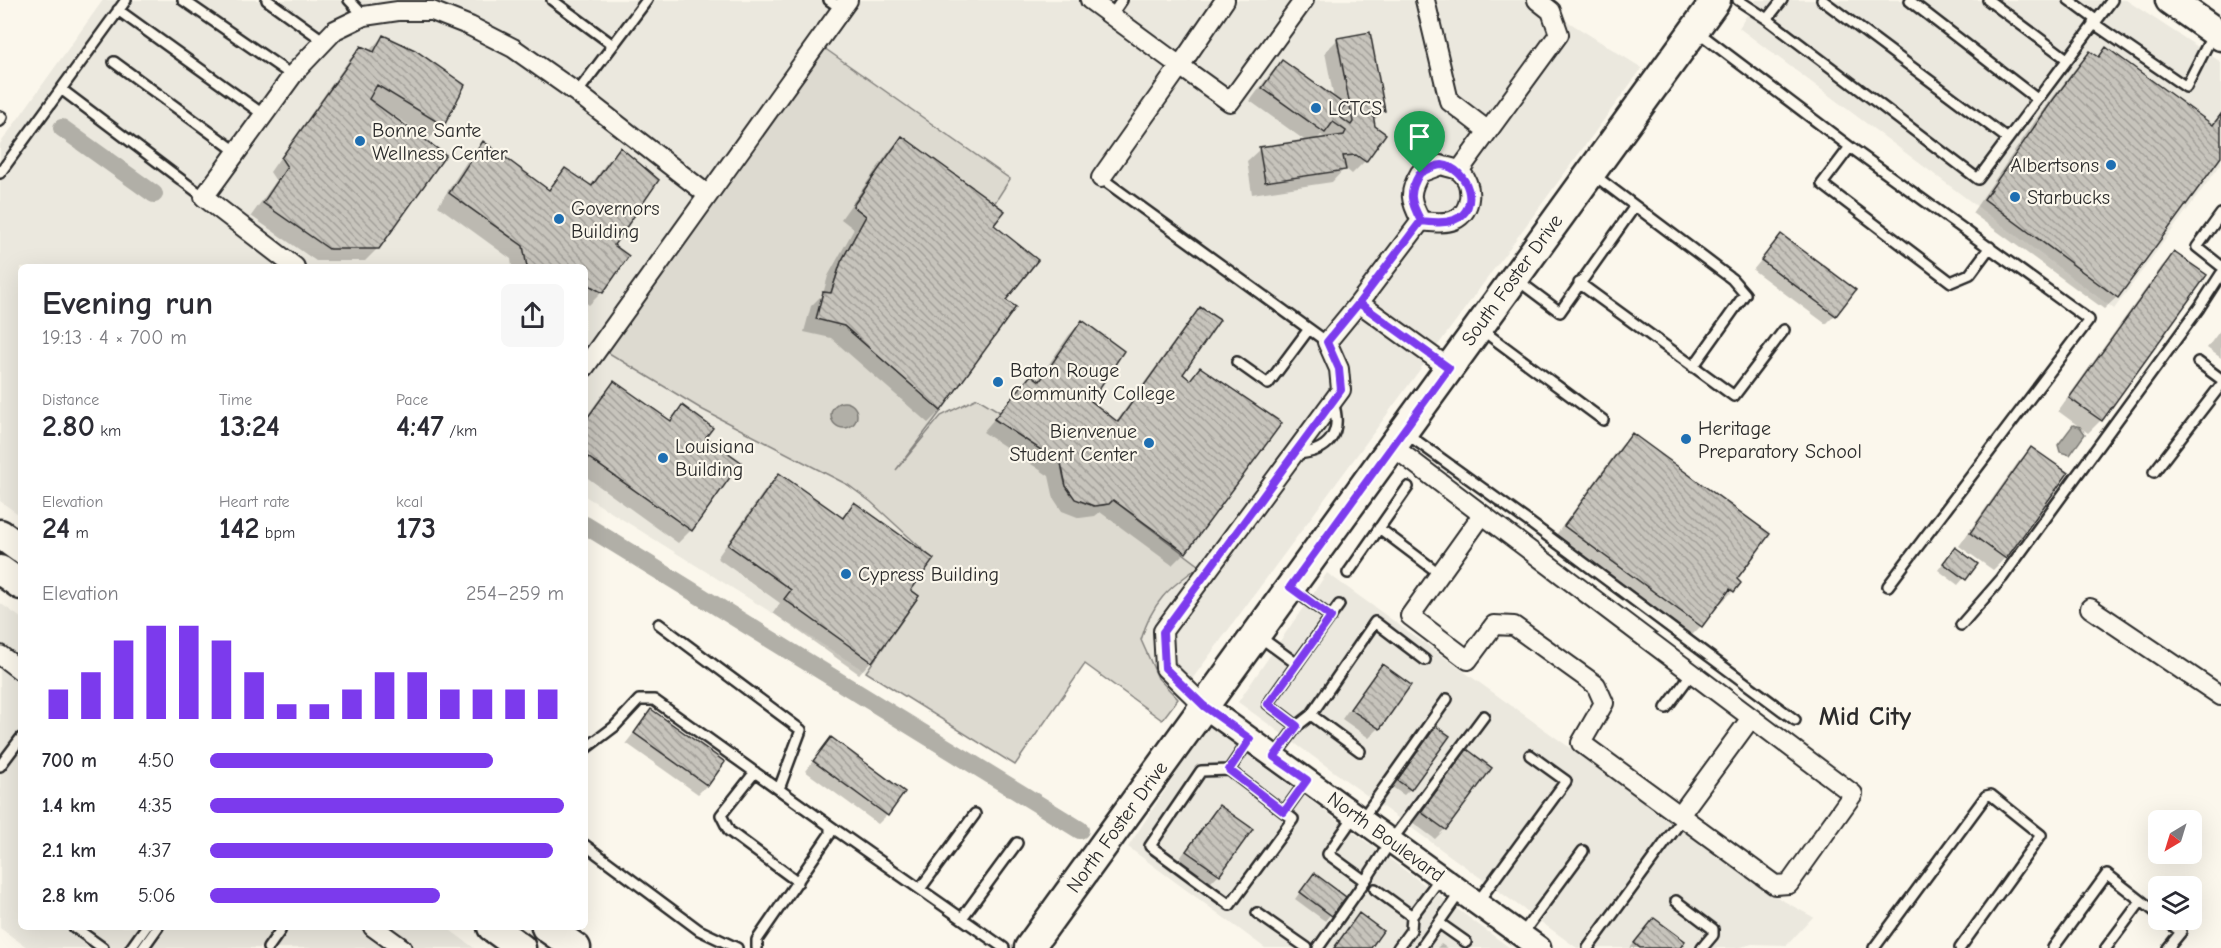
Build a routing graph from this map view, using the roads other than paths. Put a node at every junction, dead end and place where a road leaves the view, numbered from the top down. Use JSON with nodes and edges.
{"nodes":[{"id":1,"x":126,"y":0,"type":"edge"},
{"id":2,"x":183,"y":0,"type":"edge"},
{"id":3,"x":267,"y":0,"type":"edge"},
{"id":4,"x":349,"y":0,"type":"edge"},
{"id":5,"x":552,"y":0,"type":"edge"},
{"id":6,"x":647,"y":0,"type":"edge"},
{"id":7,"x":1090,"y":0,"type":"edge"},
{"id":8,"x":1122,"y":0,"type":"edge"},
{"id":9,"x":1224,"y":0,"type":"edge"},
{"id":10,"x":1304,"y":0,"type":"edge"},
{"id":11,"x":1425,"y":0,"type":"edge"},
{"id":12,"x":1537,"y":0,"type":"edge"},
{"id":13,"x":1716,"y":0,"type":"edge"},
{"id":14,"x":1738,"y":0,"type":"edge"},
{"id":15,"x":1782,"y":0,"type":"edge"},
{"id":16,"x":1822,"y":0,"type":"edge"},
{"id":17,"x":1910,"y":0,"type":"edge"},
{"id":18,"x":1988,"y":0,"type":"edge"},
{"id":19,"x":2069,"y":0,"type":"edge"},
{"id":20,"x":2112,"y":0,"type":"edge"},
{"id":21,"x":2170,"y":0,"type":"edge"},
{"id":22,"x":840,"y":3,"type":"edge"},
{"id":23,"x":427,"y":6,"type":"edge"},
{"id":24,"x":118,"y":10,"type":"junction"},
{"id":25,"x":364,"y":16,"type":"junction"},
{"id":26,"x":1111,"y":16,"type":"junction"},
{"id":27,"x":1767,"y":19,"type":"junction"},
{"id":28,"x":2095,"y":22,"type":"junction"},
{"id":29,"x":1695,"y":29,"type":"junction"},
{"id":30,"x":2219,"y":30,"type":"edge"},
{"id":31,"x":324,"y":41,"type":"junction"},
{"id":32,"x":613,"y":45,"type":"junction"},
{"id":33,"x":2067,"y":59,"type":"junction"},
{"id":34,"x":114,"y":62,"type":"dead end"},
{"id":35,"x":1180,"y":66,"type":"junction"},
{"id":36,"x":293,"y":76,"type":"junction"},
{"id":37,"x":61,"y":89,"type":"junction"},
{"id":38,"x":577,"y":93,"type":"junction"},
{"id":39,"x":2037,"y":99,"type":"junction"},
{"id":40,"x":264,"y":115,"type":"junction"},
{"id":41,"x":0,"y":116,"type":"edge"},
{"id":42,"x":0,"y":121,"type":"edge"},
{"id":43,"x":1488,"y":131,"type":"junction"},
{"id":44,"x":2008,"y":139,"type":"junction"},
{"id":45,"x":1850,"y":147,"type":"junction"},
{"id":46,"x":237,"y":152,"type":"junction"},
{"id":47,"x":1459,"y":171,"type":"junction"},
{"id":48,"x":1591,"y":172,"type":"junction"},
{"id":49,"x":0,"y":173,"type":"edge"},
{"id":50,"x":1101,"y":178,"type":"joint"},
{"id":51,"x":708,"y":195,"type":"junction"},
{"id":52,"x":204,"y":197,"type":"junction"},
{"id":53,"x":1635,"y":206,"type":"junction"},
{"id":54,"x":2221,"y":214,"type":"edge"},
{"id":55,"x":1421,"y":221,"type":"junction"},
{"id":56,"x":1990,"y":247,"type":"junction"},
{"id":57,"x":291,"y":264,"type":"edge"},
{"id":58,"x":2221,"y":266,"type":"edge"},
{"id":59,"x":2221,"y":274,"type":"edge"},
{"id":60,"x":1514,"y":278,"type":"junction"},
{"id":61,"x":1579,"y":284,"type":"junction"},
{"id":62,"x":1359,"y":303,"type":"junction"},
{"id":63,"x":1478,"y":328,"type":"junction"},
{"id":64,"x":1309,"y":329,"type":"junction"},
{"id":65,"x":1784,"y":330,"type":"dead end"},
{"id":66,"x":1327,"y":342,"type":"junction"},
{"id":67,"x":1237,"y":362,"type":"dead end"},
{"id":68,"x":2198,"y":362,"type":"dead end"},
{"id":69,"x":588,"y":363,"type":"edge"},
{"id":70,"x":1693,"y":367,"type":"junction"},
{"id":71,"x":1449,"y":368,"type":"junction"},
{"id":72,"x":2221,"y":379,"type":"edge"},
{"id":73,"x":2221,"y":385,"type":"edge"},
{"id":74,"x":1603,"y":420,"type":"dead end"},
{"id":75,"x":1397,"y":439,"type":"junction"},
{"id":76,"x":2154,"y":472,"type":"dead end"},
{"id":77,"x":1408,"y":487,"type":"dead end"},
{"id":78,"x":1482,"y":515,"type":"junction"},
{"id":79,"x":1379,"y":528,"type":"junction"},
{"id":80,"x":0,"y":534,"type":"edge"},
{"id":81,"x":18,"y":547,"type":"edge"},
{"id":82,"x":0,"y":570,"type":"edge"},
{"id":83,"x":1348,"y":573,"type":"dead end"},
{"id":84,"x":1440,"y":574,"type":"junction"},
{"id":85,"x":18,"y":583,"type":"edge"},
{"id":86,"x":1888,"y":586,"type":"dead end"},
{"id":87,"x":1290,"y":587,"type":"junction"},
{"id":88,"x":1339,"y":605,"type":"dead end"},
{"id":89,"x":2090,"y":608,"type":"dead end"},
{"id":90,"x":1331,"y":617,"type":"junction"},
{"id":91,"x":659,"y":624,"type":"dead end"},
{"id":92,"x":1961,"y":625,"type":"dead end"},
{"id":93,"x":1256,"y":634,"type":"junction"},
{"id":94,"x":0,"y":655,"type":"edge"},
{"id":95,"x":1425,"y":660,"type":"dead end"},
{"id":96,"x":1297,"y":664,"type":"junction"},
{"id":97,"x":18,"y":669,"type":"edge"},
{"id":98,"x":1692,"y":673,"type":"junction"},
{"id":99,"x":2221,"y":696,"type":"edge"},
{"id":100,"x":1447,"y":699,"type":"dead end"},
{"id":101,"x":1204,"y":706,"type":"junction"},
{"id":102,"x":1666,"y":708,"type":"dead end"},
{"id":103,"x":1311,"y":715,"type":"junction"},
{"id":104,"x":1484,"y":716,"type":"dead end"},
{"id":105,"x":1752,"y":718,"type":"junction"},
{"id":106,"x":1794,"y":720,"type":"dead end"},
{"id":107,"x":1297,"y":726,"type":"junction"},
{"id":108,"x":1250,"y":739,"type":"junction"},
{"id":109,"x":588,"y":747,"type":"edge"},
{"id":110,"x":17,"y":751,"type":"edge"},
{"id":111,"x":1360,"y":751,"type":"dead end"},
{"id":112,"x":1530,"y":755,"type":"dead end"},
{"id":113,"x":1274,"y":757,"type":"junction"},
{"id":114,"x":0,"y":766,"type":"edge"},
{"id":115,"x":1229,"y":770,"type":"junction"},
{"id":116,"x":755,"y":772,"type":"junction"},
{"id":117,"x":1307,"y":780,"type":"junction"},
{"id":118,"x":779,"y":789,"type":"junction"},
{"id":119,"x":1284,"y":812,"type":"junction"},
{"id":120,"x":975,"y":814,"type":"dead end"},
{"id":121,"x":1358,"y":817,"type":"junction"},
{"id":122,"x":1682,"y":817,"type":"junction"},
{"id":123,"x":830,"y":826,"type":"junction"},
{"id":124,"x":1391,"y":841,"type":"junction"},
{"id":125,"x":1017,"y":843,"type":"dead end"},
{"id":126,"x":588,"y":847,"type":"edge"},
{"id":127,"x":1583,"y":851,"type":"dead end"},
{"id":128,"x":1442,"y":877,"type":"junction"},
{"id":129,"x":798,"y":882,"type":"junction"},
{"id":130,"x":1365,"y":882,"type":"junction"},
{"id":131,"x":1376,"y":889,"type":"dead end"},
{"id":132,"x":920,"y":890,"type":"junction"},
{"id":133,"x":1469,"y":897,"type":"junction"},
{"id":134,"x":1676,"y":901,"type":"dead end"},
{"id":135,"x":2141,"y":901,"type":"junction"},
{"id":136,"x":2148,"y":906,"type":"edge"},
{"id":137,"x":1257,"y":913,"type":"dead end"},
{"id":138,"x":1412,"y":916,"type":"junction"},
{"id":139,"x":962,"y":918,"type":"junction"},
{"id":140,"x":1439,"y":923,"type":"junction"},
{"id":141,"x":78,"y":930,"type":"edge"},
{"id":142,"x":144,"y":930,"type":"edge"},
{"id":143,"x":156,"y":930,"type":"edge"},
{"id":144,"x":280,"y":930,"type":"edge"},
{"id":145,"x":377,"y":930,"type":"edge"},
{"id":146,"x":496,"y":930,"type":"edge"},
{"id":147,"x":550,"y":930,"type":"edge"},
{"id":148,"x":2178,"y":930,"type":"edge"},
{"id":149,"x":1466,"y":942,"type":"dead end"},
{"id":150,"x":1529,"y":943,"type":"edge"},
{"id":151,"x":103,"y":948,"type":"edge"},
{"id":152,"x":131,"y":948,"type":"edge"},
{"id":153,"x":143,"y":948,"type":"edge"},
{"id":154,"x":268,"y":948,"type":"edge"},
{"id":155,"x":402,"y":948,"type":"edge"},
{"id":156,"x":521,"y":948,"type":"edge"},
{"id":157,"x":576,"y":948,"type":"edge"},
{"id":158,"x":737,"y":948,"type":"edge"},
{"id":159,"x":758,"y":948,"type":"edge"},
{"id":160,"x":1024,"y":948,"type":"edge"},
{"id":161,"x":1307,"y":948,"type":"edge"},
{"id":162,"x":1318,"y":948,"type":"edge"},
{"id":163,"x":1398,"y":948,"type":"edge"},
{"id":164,"x":1421,"y":948,"type":"edge"},
{"id":165,"x":1588,"y":948,"type":"edge"},
{"id":166,"x":1702,"y":948,"type":"edge"},
{"id":167,"x":1874,"y":948,"type":"edge"},
{"id":168,"x":1960,"y":948,"type":"edge"},
{"id":169,"x":2053,"y":948,"type":"edge"},
{"id":170,"x":2106,"y":948,"type":"edge"},
{"id":171,"x":2168,"y":948,"type":"edge"}],
"edges":[{"from":1,"to":24,"type":"lane"},
{"from":2,"to":36,"type":"lane"},
{"from":3,"to":31,"type":"lane"},
{"from":4,"to":25,"type":"lane"},
{"from":5,"to":32,"type":"lane"},
{"from":6,"to":32,"type":"lane"},
{"from":7,"to":26,"type":"street"},
{"from":8,"to":26,"type":"lane"},
{"from":9,"to":35,"type":"street"},
{"from":10,"to":35,"type":"street"},
{"from":11,"to":43,"type":"street"},
{"from":12,"to":43,"type":"street"},
{"from":13,"to":29,"type":"main road","name":"South Foster Drive"},
{"from":14,"to":27,"type":"lane"},
{"from":15,"to":27,"type":"lane"},
{"from":16,"to":44,"type":"lane"},
{"from":17,"to":39,"type":"lane"},
{"from":18,"to":33,"type":"lane"},
{"from":19,"to":28,"type":"lane"},
{"from":20,"to":28,"type":"lane"},
{"from":21,"to":30,"type":"main road"},
{"from":22,"to":51,"type":"street"},
{"from":23,"to":25,"type":"street"},
{"from":23,"to":38,"type":"street"},
{"from":24,"to":37,"type":"lane"},
{"from":24,"to":40,"type":"lane"},
{"from":25,"to":31,"type":"street"},
{"from":26,"to":35,"type":"street"},
{"from":27,"to":44,"type":"lane"},
{"from":28,"to":30,"type":"lane"},
{"from":28,"to":33,"type":"lane"},
{"from":29,"to":45,"type":"lane"},
{"from":29,"to":48,"type":"main road","name":"South Foster Drive"},
{"from":31,"to":36,"type":"street"},
{"from":32,"to":38,"type":"lane"},
{"from":33,"to":39,"type":"lane"},
{"from":34,"to":46,"type":"lane"},
{"from":35,"to":50,"type":"street"},
{"from":36,"to":40,"type":"street"},
{"from":37,"to":49,"type":"lane"},
{"from":37,"to":52,"type":"lane"},
{"from":38,"to":51,"type":"street"},
{"from":39,"to":44,"type":"lane"},
{"from":40,"to":46,"type":"street"},
{"from":41,"to":42,"type":"lane"},
{"from":43,"to":47,"type":"street"},
{"from":45,"to":56,"type":"lane"},
{"from":45,"to":56,"type":"lane"},
{"from":46,"to":52,"type":"street"},
{"from":47,"to":55,"type":"street"},
{"from":47,"to":55,"type":"street"},
{"from":48,"to":53,"type":"lane"},
{"from":48,"to":60,"type":"main road","name":"South Foster Drive"},
{"from":50,"to":64,"type":"lane"},
{"from":51,"to":69,"type":"street"},
{"from":52,"to":57,"type":"street"},
{"from":53,"to":61,"type":"lane"},
{"from":53,"to":70,"type":"lane"},
{"from":54,"to":58,"type":"lane"},
{"from":55,"to":62,"type":"street"},
{"from":56,"to":86,"type":"lane"},
{"from":59,"to":92,"type":"lane"},
{"from":60,"to":61,"type":"lane"},
{"from":60,"to":63,"type":"main road","name":"South Foster Drive"},
{"from":61,"to":70,"type":"lane"},
{"from":62,"to":66,"type":"street"},
{"from":62,"to":71,"type":"street"},
{"from":63,"to":71,"type":"main road","name":"South Foster Drive"},
{"from":63,"to":74,"type":"lane"},
{"from":64,"to":66,"type":"lane"},
{"from":64,"to":67,"type":"lane"},
{"from":65,"to":70,"type":"lane"},
{"from":66,"to":101,"type":"street"},
{"from":68,"to":72,"type":"lane"},
{"from":71,"to":75,"type":"main road","name":"South Foster Drive"},
{"from":73,"to":76,"type":"lane"},
{"from":75,"to":78,"type":"street"},
{"from":75,"to":87,"type":"main road","name":"South Foster Drive"},
{"from":75,"to":106,"type":"lane"},
{"from":77,"to":79,"type":"lane"},
{"from":78,"to":84,"type":"street"},
{"from":78,"to":98,"type":"street"},
{"from":79,"to":83,"type":"lane"},
{"from":79,"to":84,"type":"lane"},
{"from":80,"to":81,"type":"main road"},
{"from":82,"to":85,"type":"main road"},
{"from":84,"to":122,"type":"street"},
{"from":87,"to":90,"type":"lane"},
{"from":87,"to":93,"type":"main road","name":"South Foster Drive"},
{"from":88,"to":90,"type":"lane"},
{"from":89,"to":99,"type":"street"},
{"from":90,"to":96,"type":"lane"},
{"from":91,"to":118,"type":"lane"},
{"from":93,"to":96,"type":"lane"},
{"from":93,"to":101,"type":"main road","name":"South Foster Drive"},
{"from":94,"to":97,"type":"street"},
{"from":95,"to":103,"type":"lane"},
{"from":96,"to":107,"type":"lane"},
{"from":98,"to":102,"type":"lane"},
{"from":98,"to":105,"type":"street"},
{"from":100,"to":121,"type":"lane"},
{"from":101,"to":108,"type":"street","name":"North Boulevard"},
{"from":101,"to":160,"type":"main road","name":"North Foster Drive"},
{"from":103,"to":107,"type":"lane"},
{"from":103,"to":111,"type":"lane"},
{"from":104,"to":124,"type":"lane"},
{"from":105,"to":122,"type":"street"},
{"from":105,"to":122,"type":"street"},
{"from":107,"to":113,"type":"lane"},
{"from":108,"to":113,"type":"street","name":"North Boulevard"},
{"from":108,"to":115,"type":"lane"},
{"from":109,"to":116,"type":"lane"},
{"from":110,"to":114,"type":"lane"},
{"from":112,"to":133,"type":"lane"},
{"from":113,"to":117,"type":"street","name":"North Boulevard"},
{"from":115,"to":119,"type":"lane"},
{"from":115,"to":119,"type":"lane"},
{"from":116,"to":118,"type":"lane"},
{"from":116,"to":129,"type":"lane"},
{"from":117,"to":119,"type":"lane"},
{"from":117,"to":121,"type":"street","name":"North Boulevard"},
{"from":118,"to":123,"type":"lane"},
{"from":120,"to":132,"type":"lane"},
{"from":121,"to":124,"type":"street","name":"North Boulevard"},
{"from":121,"to":130,"type":"lane"},
{"from":122,"to":165,"type":"lane"},
{"from":123,"to":129,"type":"lane"},
{"from":123,"to":132,"type":"lane"},
{"from":124,"to":128,"type":"street","name":"North Boulevard"},
{"from":124,"to":130,"type":"lane"},
{"from":125,"to":139,"type":"lane"},
{"from":126,"to":158,"type":"lane"},
{"from":127,"to":150,"type":"lane"},
{"from":128,"to":133,"type":"street","name":"North Boulevard"},
{"from":128,"to":138,"type":"lane"},
{"from":129,"to":159,"type":"lane"},
{"from":130,"to":162,"type":"lane"},
{"from":131,"to":138,"type":"lane"},
{"from":132,"to":139,"type":"lane"},
{"from":133,"to":140,"type":"lane"},
{"from":133,"to":150,"type":"street","name":"North Boulevard"},
{"from":134,"to":166,"type":"lane"},
{"from":135,"to":136,"type":"lane"},
{"from":135,"to":169,"type":"lane"},
{"from":135,"to":170,"type":"lane"},
{"from":137,"to":161,"type":"lane"},
{"from":138,"to":163,"type":"lane"},
{"from":139,"to":160,"type":"lane"},
{"from":140,"to":149,"type":"lane"},
{"from":140,"to":164,"type":"lane"},
{"from":141,"to":151,"type":"lane"},
{"from":142,"to":152,"type":"lane"},
{"from":143,"to":153,"type":"lane"},
{"from":144,"to":154,"type":"lane"},
{"from":145,"to":155,"type":"street"},
{"from":146,"to":156,"type":"main road"},
{"from":147,"to":157,"type":"main road"},
{"from":148,"to":171,"type":"lane"},
{"from":167,"to":168,"type":"lane"}]}
